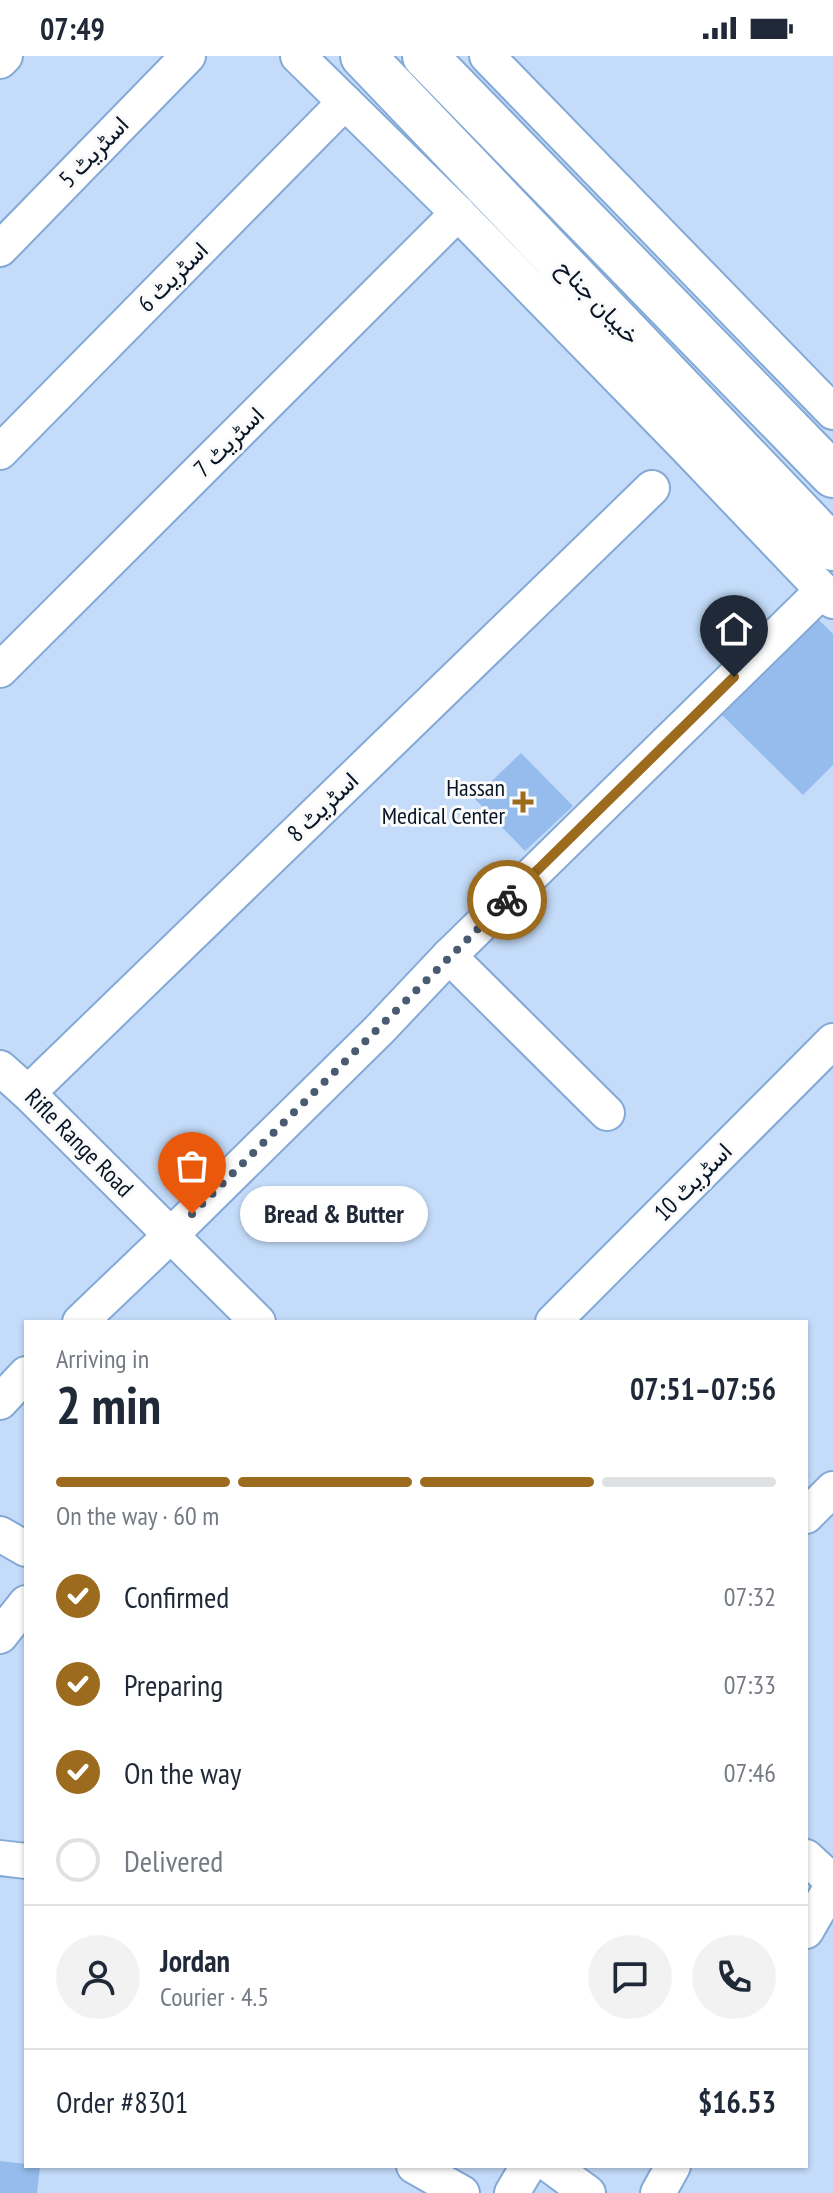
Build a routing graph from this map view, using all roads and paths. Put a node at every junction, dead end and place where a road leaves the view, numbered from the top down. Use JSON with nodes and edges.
{"nodes":[{"id":1,"x":5,"y":56,"type":"edge"},
{"id":2,"x":188,"y":56,"type":"edge"},
{"id":3,"x":298,"y":56,"type":"edge"},
{"id":4,"x":363,"y":56,"type":"edge"},
{"id":5,"x":425,"y":56,"type":"edge"},
{"id":6,"x":487,"y":56,"type":"edge"},
{"id":7,"x":0,"y":61,"type":"edge"},
{"id":8,"x":345,"y":102,"type":"junction"},
{"id":9,"x":458,"y":213,"type":"junction"},
{"id":10,"x":0,"y":249,"type":"edge"},
{"id":11,"x":833,"y":412,"type":"edge"},
{"id":12,"x":0,"y":452,"type":"edge"},
{"id":13,"x":833,"y":475,"type":"edge"},
{"id":14,"x":652,"y":488,"type":"dead end"},
{"id":15,"x":833,"y":548,"type":"edge"},
{"id":16,"x":828,"y":596,"type":"edge"},
{"id":17,"x":0,"y":670,"type":"edge"},
{"id":18,"x":449,"y":956,"type":"junction"},
{"id":19,"x":833,"y":1041,"type":"edge"},
{"id":20,"x":0,"y":1068,"type":"edge"},
{"id":21,"x":28,"y":1093,"type":"junction"},
{"id":22,"x":607,"y":1113,"type":"dead end"},
{"id":23,"x":171,"y":1235,"type":"junction"},
{"id":24,"x":82,"y":1320,"type":"edge"},
{"id":25,"x":256,"y":1320,"type":"edge"},
{"id":26,"x":555,"y":1320,"type":"edge"},
{"id":27,"x":833,"y":1489,"type":"edge"},
{"id":28,"x":808,"y":1514,"type":"edge"},
{"id":29,"x":0,"y":1534,"type":"edge"},
{"id":30,"x":24,"y":1548,"type":"edge"},
{"id":31,"x":24,"y":1606,"type":"edge"},
{"id":32,"x":0,"y":1636,"type":"edge"},
{"id":33,"x":0,"y":1858,"type":"edge"},
{"id":34,"x":24,"y":1861,"type":"edge"},
{"id":35,"x":824,"y":1868,"type":"edge"},
{"id":36,"x":808,"y":1924,"type":"edge"},
{"id":37,"x":527,"y":2168,"type":"edge"},
{"id":38,"x":554,"y":2168,"type":"edge"},
{"id":39,"x":672,"y":2168,"type":"edge"},
{"id":40,"x":426,"y":2169,"type":"edge"},
{"id":41,"x":462,"y":2193,"type":"edge"},
{"id":42,"x":512,"y":2193,"type":"edge"},
{"id":43,"x":588,"y":2193,"type":"edge"},
{"id":44,"x":658,"y":2193,"type":"edge"}],
"edges":[{"from":1,"to":7,"type":"street"},
{"from":2,"to":10,"type":"street","name":"اسٹریٹ 5"},
{"from":3,"to":8,"type":"street"},
{"from":4,"to":15,"type":"main road","name":"خیبان جناح"},
{"from":5,"to":13,"type":"main road","name":"خیبان جناح"},
{"from":6,"to":11,"type":"street"},
{"from":8,"to":9,"type":"street"},
{"from":8,"to":12,"type":"street","name":"اسٹریٹ 6"},
{"from":9,"to":16,"type":"street"},
{"from":9,"to":17,"type":"street","name":"اسٹریٹ 7"},
{"from":14,"to":21,"type":"street","name":"اسٹریٹ 8"},
{"from":16,"to":18,"type":"street"},
{"from":18,"to":22,"type":"street"},
{"from":18,"to":23,"type":"street"},
{"from":19,"to":26,"type":"street","name":"اسٹریٹ 10"},
{"from":20,"to":21,"type":"street","name":"Rifle Range Road"},
{"from":21,"to":23,"type":"street","name":"Rifle Range Road"},
{"from":23,"to":24,"type":"street"},
{"from":23,"to":25,"type":"street","name":"Rifle Range Road"},
{"from":27,"to":28,"type":"street"},
{"from":29,"to":30,"type":"street"},
{"from":31,"to":32,"type":"street"},
{"from":33,"to":34,"type":"street"},
{"from":35,"to":36,"type":"street"},
{"from":37,"to":42,"type":"street"},
{"from":38,"to":43,"type":"street"},
{"from":39,"to":44,"type":"street"},
{"from":40,"to":41,"type":"street"}]}
